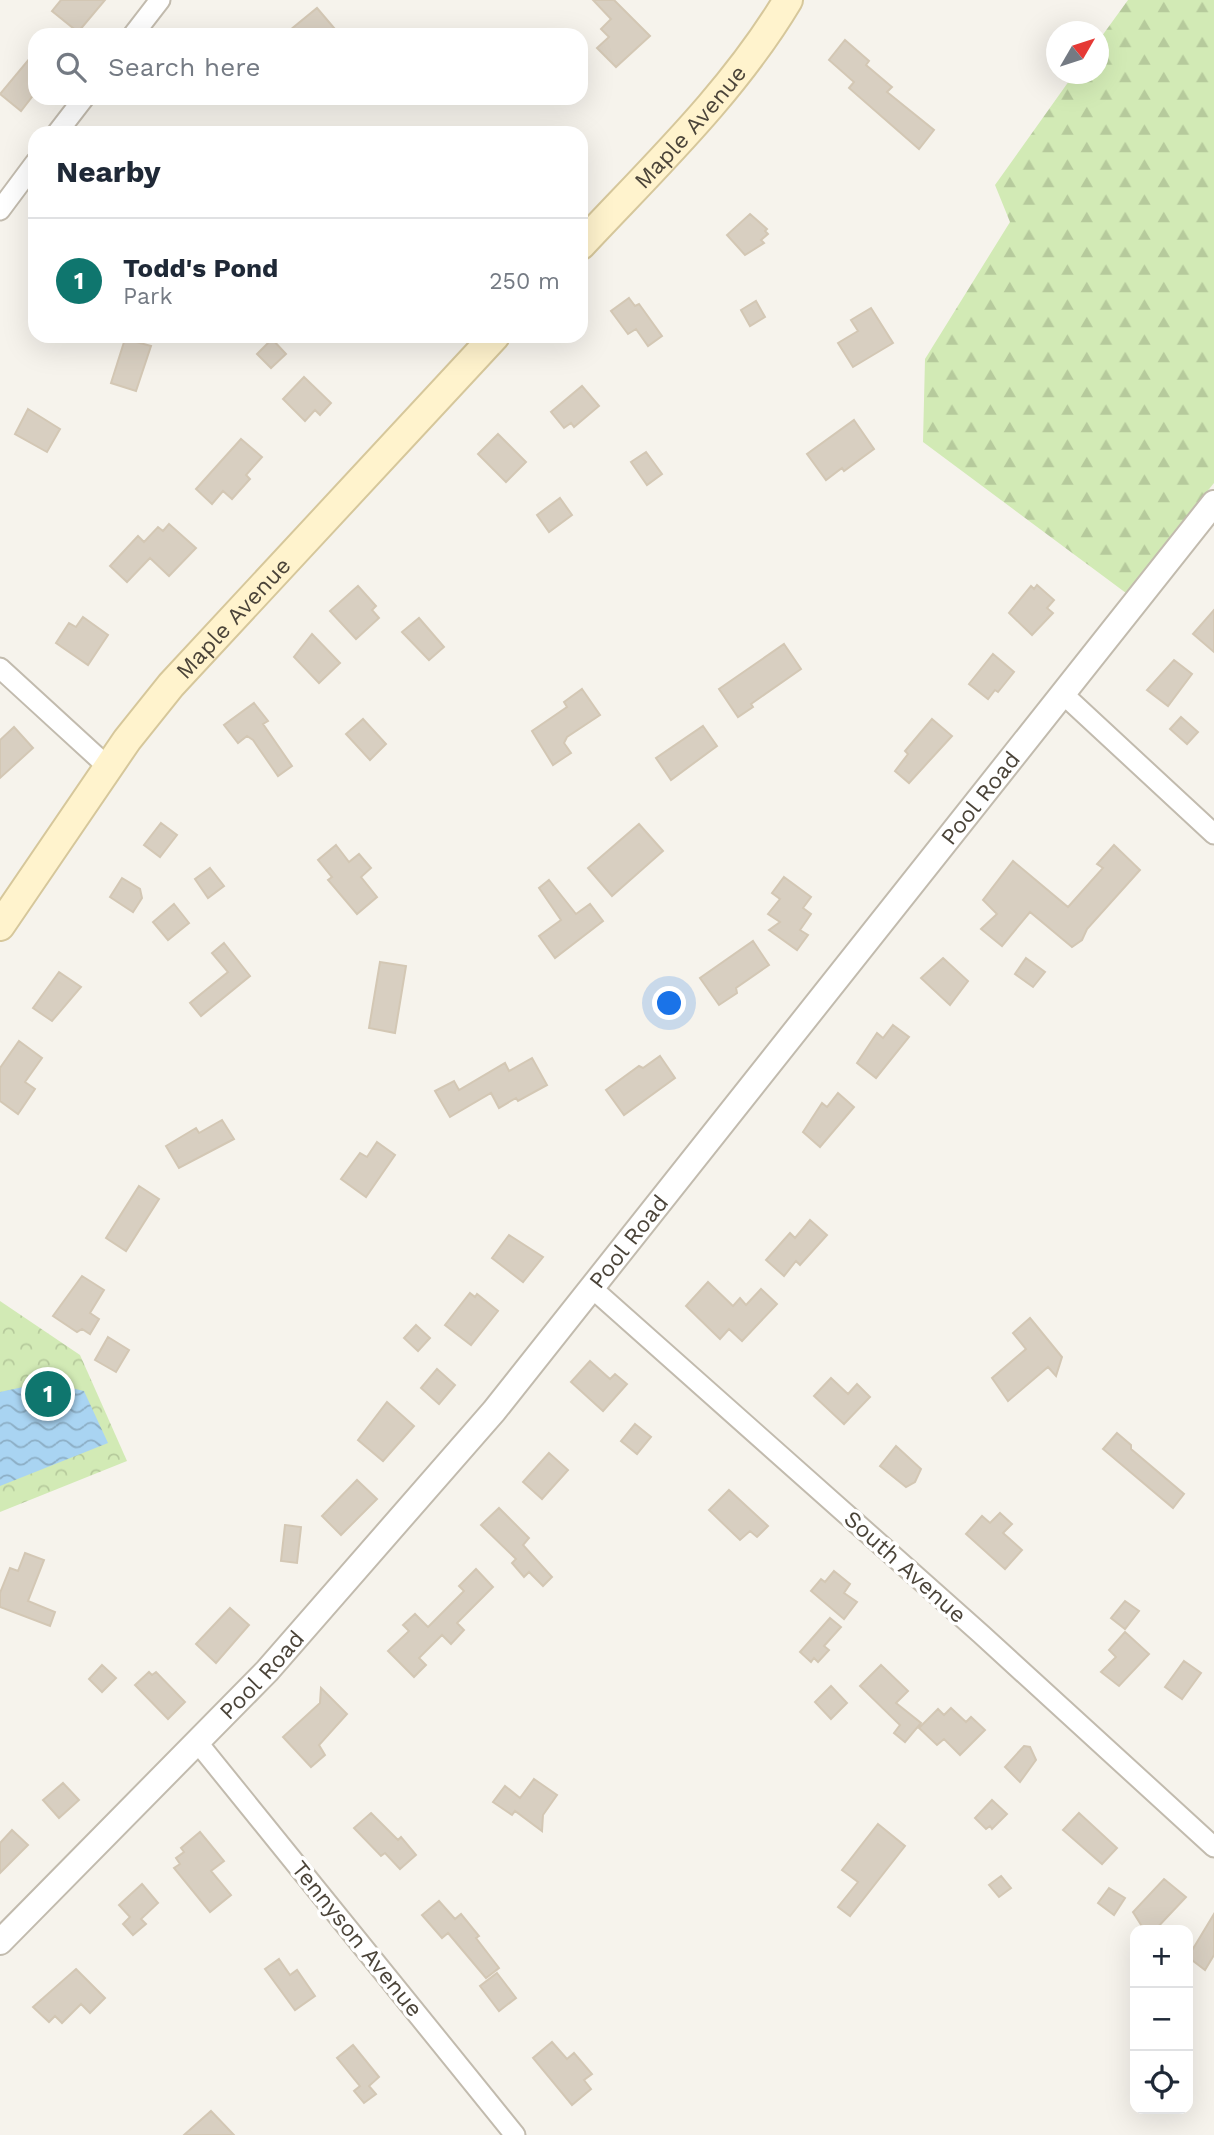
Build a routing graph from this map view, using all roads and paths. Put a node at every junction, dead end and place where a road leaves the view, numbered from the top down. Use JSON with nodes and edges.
{"nodes":[{"id":1,"x":160,"y":0,"type":"edge"},
{"id":2,"x":788,"y":0,"type":"edge"},
{"id":3,"x":138,"y":28,"type":"edge"},
{"id":4,"x":79,"y":105,"type":"edge"},
{"id":5,"x":63,"y":126,"type":"edge"},
{"id":6,"x":28,"y":172,"type":"edge"},
{"id":7,"x":0,"y":210,"type":"edge"},
{"id":8,"x":588,"y":237,"type":"edge"},
{"id":9,"x":488,"y":343,"type":"edge"},
{"id":10,"x":1214,"y":503,"type":"edge"},
{"id":11,"x":0,"y":668,"type":"edge"},
{"id":12,"x":1063,"y":694,"type":"junction"},
{"id":13,"x":108,"y":767,"type":"junction"},
{"id":14,"x":1214,"y":834,"type":"edge"},
{"id":15,"x":0,"y":926,"type":"edge"},
{"id":16,"x":593,"y":1289,"type":"junction"},
{"id":17,"x":198,"y":1743,"type":"junction"},
{"id":18,"x":1214,"y":1847,"type":"edge"},
{"id":19,"x":0,"y":1942,"type":"edge"},
{"id":20,"x":515,"y":2135,"type":"edge"}],
"edges":[{"from":1,"to":3,"type":"street"},
{"from":2,"to":8,"type":"main road","name":"Maple Avenue"},
{"from":4,"to":5,"type":"street"},
{"from":6,"to":7,"type":"street"},
{"from":9,"to":13,"type":"main road","name":"Maple Avenue"},
{"from":10,"to":12,"type":"street","name":"Pool Road"},
{"from":11,"to":13,"type":"street"},
{"from":12,"to":14,"type":"street"},
{"from":12,"to":16,"type":"street","name":"Pool Road"},
{"from":13,"to":15,"type":"main road","name":"Maple Avenue"},
{"from":16,"to":17,"type":"street","name":"Pool Road"},
{"from":16,"to":18,"type":"street","name":"South Avenue"},
{"from":17,"to":19,"type":"street","name":"Pool Road"},
{"from":17,"to":20,"type":"street","name":"Tennyson Avenue"}]}
